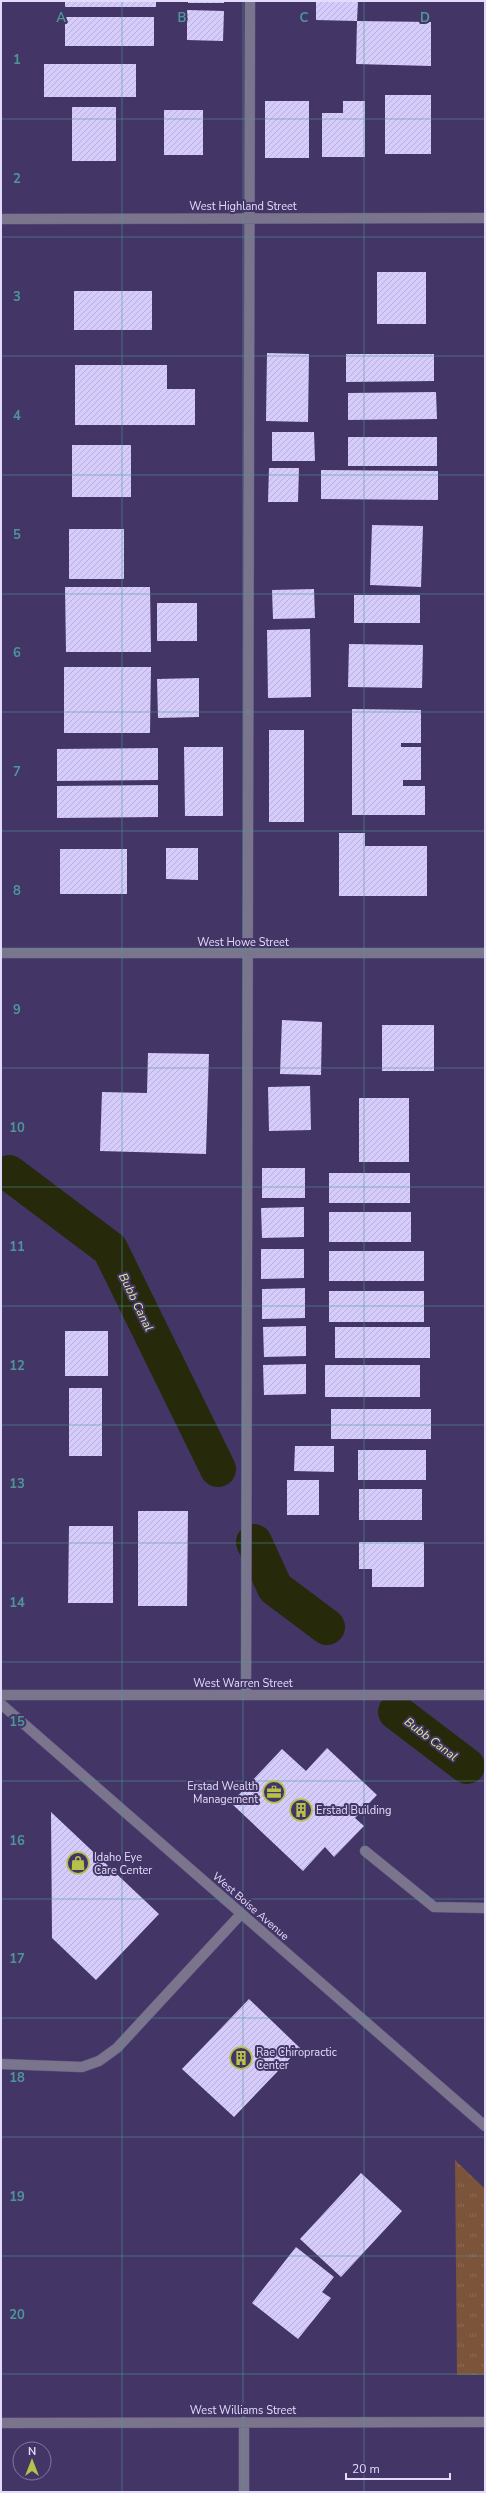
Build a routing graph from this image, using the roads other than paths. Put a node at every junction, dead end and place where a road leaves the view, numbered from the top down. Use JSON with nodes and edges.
{"nodes":[{"id":1,"x":250,"y":1,"type":"edge"},
{"id":2,"x":249,"y":218,"type":"junction"},
{"id":3,"x":485,"y":218,"type":"edge"},
{"id":4,"x":1,"y":219,"type":"edge"},
{"id":5,"x":1,"y":953,"type":"edge"},
{"id":6,"x":485,"y":953,"type":"edge"},
{"id":7,"x":247,"y":954,"type":"junction"},
{"id":8,"x":1,"y":1695,"type":"edge"},
{"id":9,"x":246,"y":1695,"type":"junction"},
{"id":10,"x":485,"y":1695,"type":"edge"},
{"id":11,"x":1,"y":1704,"type":"edge"},
{"id":12,"x":365,"y":1851,"type":"dead end"},
{"id":13,"x":485,"y":1908,"type":"edge"},
{"id":14,"x":241,"y":1914,"type":"junction"},
{"id":15,"x":1,"y":2064,"type":"edge"},
{"id":16,"x":485,"y":2126,"type":"edge"},
{"id":17,"x":244,"y":2422,"type":"junction"},
{"id":18,"x":485,"y":2422,"type":"edge"},
{"id":19,"x":1,"y":2423,"type":"edge"},
{"id":20,"x":244,"y":2492,"type":"edge"}],
"edges":[{"from":1,"to":2,"type":"street"},
{"from":2,"to":3,"type":"street","name":"West Highland Street"},
{"from":2,"to":4,"type":"street","name":"West Highland Street"},
{"from":2,"to":7,"type":"street"},
{"from":5,"to":7,"type":"street","name":"West Howe Street"},
{"from":6,"to":7,"type":"street","name":"West Howe Street"},
{"from":7,"to":9,"type":"street"},
{"from":8,"to":9,"type":"street","name":"West Warren Street"},
{"from":9,"to":10,"type":"street","name":"West Warren Street"},
{"from":11,"to":14,"type":"street","name":"West Boise Avenue"},
{"from":12,"to":13,"type":"street"},
{"from":14,"to":15,"type":"street"},
{"from":14,"to":16,"type":"street","name":"West Boise Avenue"},
{"from":17,"to":18,"type":"street","name":"West Williams Street"},
{"from":17,"to":19,"type":"street","name":"West Williams Street"},
{"from":17,"to":20,"type":"street"}]}
